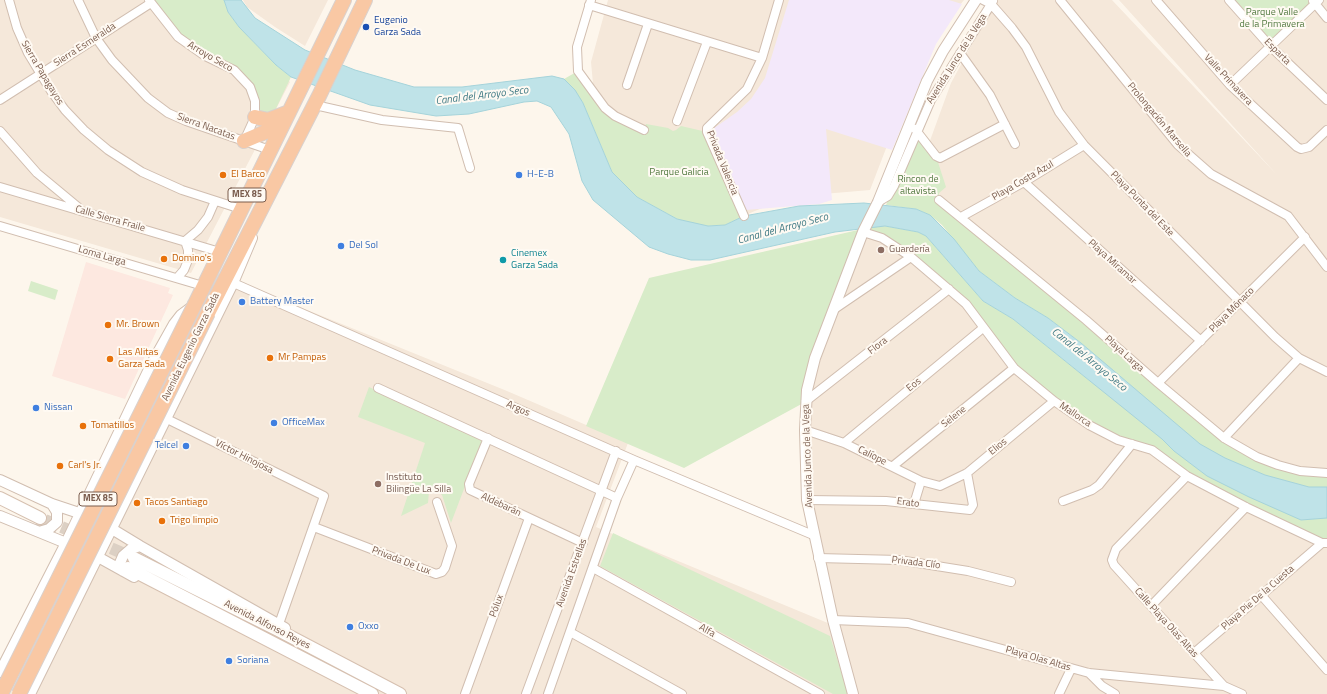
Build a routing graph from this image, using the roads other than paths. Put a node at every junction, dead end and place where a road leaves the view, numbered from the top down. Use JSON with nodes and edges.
{"nodes":[{"id":1,"x":9,"y":0,"type":"edge"},
{"id":2,"x":78,"y":0,"type":"edge"},
{"id":3,"x":344,"y":0,"type":"edge"},
{"id":4,"x":365,"y":0,"type":"edge"},
{"id":5,"x":779,"y":0,"type":"edge"},
{"id":6,"x":976,"y":0,"type":"edge"},
{"id":7,"x":983,"y":0,"type":"edge"},
{"id":8,"x":1060,"y":0,"type":"edge"},
{"id":9,"x":1156,"y":0,"type":"edge"},
{"id":10,"x":1229,"y":0,"type":"edge"},
{"id":11,"x":1316,"y":1,"type":"edge"},
{"id":12,"x":150,"y":2,"type":"edge"},
{"id":13,"x":992,"y":2,"type":"edge"},
{"id":14,"x":590,"y":3,"type":"edge"},
{"id":15,"x":1327,"y":18,"type":"edge"},
{"id":16,"x":648,"y":24,"type":"junction"},
{"id":17,"x":96,"y":38,"type":"junction"},
{"id":18,"x":706,"y":42,"type":"junction"},
{"id":19,"x":1270,"y":46,"type":"junction"},
{"id":20,"x":960,"y":53,"type":"junction"},
{"id":21,"x":762,"y":58,"type":"junction"},
{"id":22,"x":41,"y":73,"type":"junction"},
{"id":23,"x":626,"y":85,"type":"dead end"},
{"id":24,"x":1230,"y":85,"type":"junction"},
{"id":25,"x":0,"y":100,"type":"edge"},
{"id":26,"x":1327,"y":100,"type":"edge"},
{"id":27,"x":317,"y":101,"type":"junction"},
{"id":28,"x":289,"y":112,"type":"junction"},
{"id":29,"x":255,"y":117,"type":"junction"},
{"id":30,"x":677,"y":121,"type":"dead end"},
{"id":31,"x":910,"y":122,"type":"junction"},
{"id":32,"x":1005,"y":124,"type":"junction"},
{"id":33,"x":282,"y":125,"type":"junction"},
{"id":34,"x":644,"y":130,"type":"dead end"},
{"id":35,"x":1327,"y":130,"type":"edge"},
{"id":36,"x":0,"y":131,"type":"edge"},
{"id":37,"x":917,"y":131,"type":"junction"},
{"id":38,"x":244,"y":141,"type":"junction"},
{"id":39,"x":1015,"y":144,"type":"dead end"},
{"id":40,"x":1084,"y":145,"type":"junction"},
{"id":41,"x":270,"y":150,"type":"junction"},
{"id":42,"x":470,"y":168,"type":"dead end"},
{"id":43,"x":1024,"y":182,"type":"junction"},
{"id":44,"x":0,"y":187,"type":"edge"},
{"id":45,"x":939,"y":200,"type":"dead end"},
{"id":46,"x":215,"y":201,"type":"junction"},
{"id":47,"x":876,"y":205,"type":"junction"},
{"id":48,"x":241,"y":208,"type":"junction"},
{"id":49,"x":81,"y":210,"type":"junction"},
{"id":50,"x":744,"y":216,"type":"dead end"},
{"id":51,"x":961,"y":217,"type":"junction"},
{"id":52,"x":0,"y":226,"type":"edge"},
{"id":53,"x":863,"y":230,"type":"junction"},
{"id":54,"x":1305,"y":237,"type":"junction"},
{"id":55,"x":185,"y":241,"type":"junction"},
{"id":56,"x":220,"y":252,"type":"junction"},
{"id":57,"x":911,"y":257,"type":"junction"},
{"id":58,"x":1327,"y":267,"type":"edge"},
{"id":59,"x":177,"y":278,"type":"junction"},
{"id":60,"x":229,"y":281,"type":"junction"},
{"id":61,"x":203,"y":286,"type":"junction"},
{"id":62,"x":949,"y":289,"type":"junction"},
{"id":63,"x":1240,"y":302,"type":"junction"},
{"id":64,"x":195,"y":304,"type":"junction"},
{"id":65,"x":833,"y":310,"type":"junction"},
{"id":66,"x":983,"y":328,"type":"junction"},
{"id":67,"x":1201,"y":341,"type":"junction"},
{"id":68,"x":1299,"y":358,"type":"junction"},
{"id":69,"x":1014,"y":368,"type":"junction"},
{"id":70,"x":1327,"y":372,"type":"edge"},
{"id":71,"x":1158,"y":383,"type":"junction"},
{"id":72,"x":378,"y":388,"type":"dead end"},
{"id":73,"x":806,"y":401,"type":"junction"},
{"id":74,"x":1054,"y":401,"type":"junction"},
{"id":75,"x":165,"y":418,"type":"junction"},
{"id":76,"x":805,"y":430,"type":"junction"},
{"id":77,"x":488,"y":438,"type":"junction"},
{"id":78,"x":1224,"y":438,"type":"junction"},
{"id":79,"x":844,"y":442,"type":"junction"},
{"id":80,"x":1132,"y":444,"type":"junction"},
{"id":81,"x":616,"y":452,"type":"junction"},
{"id":82,"x":106,"y":458,"type":"junction"},
{"id":83,"x":634,"y":460,"type":"junction"},
{"id":84,"x":893,"y":466,"type":"junction"},
{"id":85,"x":1327,"y":472,"type":"edge"},
{"id":86,"x":966,"y":473,"type":"junction"},
{"id":87,"x":1187,"y":476,"type":"junction"},
{"id":88,"x":135,"y":479,"type":"junction"},
{"id":89,"x":0,"y":480,"type":"edge"},
{"id":90,"x":921,"y":481,"type":"junction"},
{"id":91,"x":938,"y":486,"type":"joint"},
{"id":92,"x":600,"y":491,"type":"junction"},
{"id":93,"x":0,"y":498,"type":"edge"},
{"id":94,"x":617,"y":498,"type":"junction"},
{"id":95,"x":807,"y":500,"type":"junction"},
{"id":96,"x":1063,"y":501,"type":"dead end"},
{"id":97,"x":437,"y":502,"type":"dead end"},
{"id":98,"x":52,"y":504,"type":"junction"},
{"id":99,"x":914,"y":504,"type":"junction"},
{"id":100,"x":0,"y":507,"type":"edge"},
{"id":101,"x":1246,"y":507,"type":"junction"},
{"id":102,"x":79,"y":514,"type":"junction"},
{"id":103,"x":0,"y":516,"type":"edge"},
{"id":104,"x":529,"y":518,"type":"junction"},
{"id":105,"x":96,"y":521,"type":"junction"},
{"id":106,"x":38,"y":525,"type":"junction"},
{"id":107,"x":314,"y":526,"type":"junction"},
{"id":108,"x":112,"y":529,"type":"junction"},
{"id":109,"x":813,"y":535,"type":"junction"},
{"id":110,"x":66,"y":543,"type":"junction"},
{"id":111,"x":583,"y":543,"type":"junction"},
{"id":112,"x":1324,"y":543,"type":"edge"},
{"id":113,"x":140,"y":546,"type":"junction"},
{"id":114,"x":83,"y":551,"type":"junction"},
{"id":115,"x":98,"y":557,"type":"junction"},
{"id":116,"x":818,"y":558,"type":"junction"},
{"id":117,"x":128,"y":566,"type":"junction"},
{"id":118,"x":593,"y":568,"type":"junction"},
{"id":119,"x":1011,"y":582,"type":"dead end"},
{"id":120,"x":45,"y":584,"type":"junction"},
{"id":121,"x":1262,"y":596,"type":"junction"},
{"id":122,"x":77,"y":600,"type":"junction"},
{"id":123,"x":1151,"y":606,"type":"junction"},
{"id":124,"x":833,"y":620,"type":"junction"},
{"id":125,"x":279,"y":624,"type":"junction"},
{"id":126,"x":570,"y":632,"type":"junction"},
{"id":127,"x":323,"y":653,"type":"junction"},
{"id":128,"x":1194,"y":653,"type":"junction"},
{"id":129,"x":1071,"y":669,"type":"junction"},
{"id":130,"x":1327,"y":670,"type":"edge"},
{"id":131,"x":0,"y":672,"type":"edge"},
{"id":132,"x":1089,"y":673,"type":"junction"},
{"id":133,"x":1224,"y":686,"type":"junction"},
{"id":134,"x":1,"y":694,"type":"edge"},
{"id":135,"x":19,"y":694,"type":"edge"},
{"id":136,"x":30,"y":694,"type":"edge"},
{"id":137,"x":372,"y":694,"type":"edge"},
{"id":138,"x":400,"y":694,"type":"edge"},
{"id":139,"x":465,"y":694,"type":"edge"},
{"id":140,"x":526,"y":694,"type":"edge"},
{"id":141,"x":548,"y":694,"type":"edge"},
{"id":142,"x":682,"y":694,"type":"edge"},
{"id":143,"x":820,"y":694,"type":"edge"},
{"id":144,"x":853,"y":694,"type":"edge"},
{"id":145,"x":1060,"y":694,"type":"edge"},
{"id":146,"x":1115,"y":694,"type":"edge"},
{"id":147,"x":1242,"y":694,"type":"edge"}],
"edges":[{"from":1,"to":22,"type":"street","name":"Sierra Papagayos"},
{"from":2,"to":17,"type":"street","name":"Sierra Nacatas"},
{"from":3,"to":28,"type":"highway","name":"Avenida Eugenio Garza Sada","number":"MEX 85"},
{"from":4,"to":27,"type":"highway","name":"Avenida Eugenio Garza Sada"},
{"from":5,"to":21,"type":"street"},
{"from":6,"to":31,"type":"street","name":"Avenida Junco de la Vega"},
{"from":7,"to":13,"type":"street"},
{"from":8,"to":54,"type":"street","name":"Prolongación Marsella"},
{"from":9,"to":24,"type":"street","name":"Valle Primavera"},
{"from":10,"to":19,"type":"street","name":"Esparta"},
{"from":11,"to":15,"type":"street"},
{"from":11,"to":19,"type":"street"},
{"from":12,"to":17,"type":"street","name":"Sierra Esmeralda"},
{"from":12,"to":29,"type":"street","name":"Arroyo Seco"},
{"from":13,"to":20,"type":"street","name":"Avenida Junco de la Vega"},
{"from":13,"to":40,"type":"street","name":"Playa Punta del Este"},
{"from":14,"to":16,"type":"street"},
{"from":14,"to":34,"type":"street"},
{"from":16,"to":18,"type":"street"},
{"from":16,"to":23,"type":"street"},
{"from":17,"to":22,"type":"street","name":"Sierra Esmeralda"},
{"from":17,"to":38,"type":"street","name":"Sierra Nacatas"},
{"from":18,"to":21,"type":"street"},
{"from":18,"to":30,"type":"street"},
{"from":19,"to":24,"type":"street"},
{"from":19,"to":26,"type":"street","name":"Esparta"},
{"from":20,"to":32,"type":"street"},
{"from":20,"to":37,"type":"street","name":"Avenida Junco de la Vega"},
{"from":21,"to":50,"type":"street","name":"Privada Valencia"},
{"from":22,"to":25,"type":"street","name":"Sierra Esmeralda"},
{"from":22,"to":46,"type":"street","name":"Sierra Papagayos"},
{"from":24,"to":35,"type":"street","name":"Valle Primavera"},
{"from":27,"to":42,"type":"street"},
{"from":27,"to":60,"type":"highway","name":"Avenida Eugenio Garza Sada","number":"MEX 85"},
{"from":28,"to":29,"type":"highway"},
{"from":28,"to":33,"type":"highway","name":"Avenida Eugenio Garza Sada","number":"MEX 85"},
{"from":29,"to":38,"type":"street","name":"Arroyo Seco"},
{"from":31,"to":37,"type":"street"},
{"from":31,"to":47,"type":"street","name":"Avenida Junco de la Vega"},
{"from":32,"to":37,"type":"street"},
{"from":32,"to":39,"type":"street"},
{"from":33,"to":38,"type":"highway"},
{"from":33,"to":41,"type":"highway","name":"Avenida Eugenio Garza Sada","number":"MEX 85"},
{"from":36,"to":49,"type":"street"},
{"from":37,"to":47,"type":"street","name":"Avenida Junco de la Vega"},
{"from":38,"to":41,"type":"street","name":"Sierra Nacatas"},
{"from":40,"to":43,"type":"street","name":"Playa Costa Azul"},
{"from":40,"to":63,"type":"street","name":"Playa Punta del Este"},
{"from":41,"to":48,"type":"highway","name":"Avenida Eugenio Garza Sada","number":"MEX 85"},
{"from":43,"to":51,"type":"street","name":"Playa Costa Azul"},
{"from":43,"to":67,"type":"street","name":"Playa Miramar"},
{"from":44,"to":49,"type":"street","name":"Calle Sierra Fraile"},
{"from":45,"to":51,"type":"street","name":"Playa Larga"},
{"from":46,"to":48,"type":"street","name":"Sierra Papagayos"},
{"from":46,"to":55,"type":"street"},
{"from":47,"to":53,"type":"street","name":"Avenida Junco de la Vega"},
{"from":48,"to":56,"type":"highway","name":"Avenida Eugenio Garza Sada","number":"MEX 85"},
{"from":49,"to":55,"type":"street","name":"Calle Sierra Fraile"},
{"from":51,"to":71,"type":"street","name":"Playa Larga"},
{"from":52,"to":59,"type":"street","name":"Loma Larga"},
{"from":53,"to":57,"type":"street","name":"Mallorca"},
{"from":53,"to":65,"type":"street","name":"Avenida Junco de la Vega"},
{"from":54,"to":58,"type":"street","name":"Prolongación Marsella"},
{"from":54,"to":63,"type":"street","name":"Playa Mónaco"},
{"from":55,"to":56,"type":"street","name":"Calle Sierra Fraile"},
{"from":55,"to":59,"type":"street"},
{"from":56,"to":61,"type":"highway","name":"Avenida Eugenio Garza Sada","number":"MEX 85"},
{"from":57,"to":62,"type":"street","name":"Mallorca"},
{"from":57,"to":65,"type":"street"},
{"from":59,"to":61,"type":"street","name":"Loma Larga"},
{"from":60,"to":75,"type":"street"},
{"from":60,"to":81,"type":"street","name":"Argos"},
{"from":60,"to":135,"type":"highway","name":"Avenida Eugenio Garza Sada","number":"MEX 85","bridge":true},
{"from":61,"to":64,"type":"highway","name":"Avenida Eugenio Garza Sada","number":"MEX 85"},
{"from":62,"to":66,"type":"street","name":"Mallorca"},
{"from":62,"to":73,"type":"street","name":"Flora"},
{"from":63,"to":67,"type":"street","name":"Playa Mónaco"},
{"from":63,"to":68,"type":"street","name":"Playa Punta del Este"},
{"from":64,"to":82,"type":"street"},
{"from":64,"to":134,"type":"highway","name":"Avenida Eugenio Garza Sada","number":"MEX 85","bridge":true},
{"from":65,"to":73,"type":"street","name":"Avenida Junco de la Vega"},
{"from":66,"to":69,"type":"street","name":"Mallorca"},
{"from":66,"to":79,"type":"street","name":"Eos"},
{"from":67,"to":71,"type":"street","name":"Playa Mónaco"},
{"from":68,"to":70,"type":"street","name":"Playa Punta del Este"},
{"from":68,"to":78,"type":"street"},
{"from":69,"to":74,"type":"street","name":"Mallorca"},
{"from":69,"to":84,"type":"street","name":"Selene"},
{"from":71,"to":78,"type":"street","name":"Playa Larga"},
{"from":72,"to":77,"type":"street"},
{"from":73,"to":76,"type":"street","name":"Avenida Junco de la Vega"},
{"from":74,"to":80,"type":"street","name":"Mallorca"},
{"from":74,"to":86,"type":"street","name":"Elios"},
{"from":75,"to":88,"type":"street"},
{"from":75,"to":107,"type":"street","name":"Víctor Hinojosa"},
{"from":76,"to":79,"type":"street","name":"Calíope"},
{"from":76,"to":95,"type":"street","name":"Avenida Junco de la Vega"},
{"from":77,"to":92,"type":"street"},
{"from":77,"to":104,"type":"street","name":"Aldebarán"},
{"from":78,"to":85,"type":"street","name":"Playa Larga"},
{"from":79,"to":84,"type":"street","name":"Calíope"},
{"from":80,"to":87,"type":"street","name":"Mallorca"},
{"from":80,"to":96,"type":"street"},
{"from":81,"to":83,"type":"street","name":"Argos"},
{"from":81,"to":92,"type":"street","name":"Avenida Estrellas"},
{"from":82,"to":88,"type":"street"},
{"from":82,"to":102,"type":"street"},
{"from":82,"to":105,"type":"street"},
{"from":83,"to":94,"type":"street","name":"Avenida Estrellas"},
{"from":83,"to":109,"type":"street","name":"Argos"},
{"from":84,"to":90,"type":"street","name":"Calíope"},
{"from":86,"to":91,"type":"street","name":"Elios"},
{"from":86,"to":99,"type":"street","name":"Erato"},
{"from":87,"to":101,"type":"street","name":"Mallorca"},
{"from":87,"to":123,"type":"street","name":"Calle Playa Olas Altas"},
{"from":88,"to":108,"type":"street"},
{"from":89,"to":98,"type":"street"},
{"from":90,"to":91,"type":"street","name":"Calíope"},
{"from":90,"to":99,"type":"street"},
{"from":92,"to":94,"type":"street"},
{"from":92,"to":111,"type":"street","name":"Avenida Estrellas"},
{"from":93,"to":106,"type":"main road"},
{"from":94,"to":118,"type":"street","name":"Avenida Estrellas"},
{"from":95,"to":99,"type":"street","name":"Erato"},
{"from":95,"to":109,"type":"street","name":"Avenida Junco de la Vega"},
{"from":97,"to":107,"type":"street","name":"Privada De Lux"},
{"from":98,"to":102,"type":"street"},
{"from":98,"to":106,"type":"street"},
{"from":100,"to":106,"type":"main road"},
{"from":101,"to":112,"type":"street","name":"Mallorca"},
{"from":101,"to":123,"type":"street"},
{"from":102,"to":105,"type":"street"},
{"from":102,"to":110,"type":"street"},
{"from":102,"to":114,"type":"street"},
{"from":103,"to":106,"type":"street"},
{"from":104,"to":111,"type":"street","name":"Aldebarán"},
{"from":104,"to":139,"type":"street","name":"Pólux"},
{"from":105,"to":108,"type":"street"},
{"from":105,"to":115,"type":"street"},
{"from":106,"to":110,"type":"street"},
{"from":107,"to":125,"type":"street"},
{"from":108,"to":113,"type":"street"},
{"from":108,"to":115,"type":"street"},
{"from":109,"to":116,"type":"street","name":"Avenida Junco de la Vega"},
{"from":110,"to":114,"type":"street"},
{"from":110,"to":120,"type":"street"},
{"from":111,"to":140,"type":"street","name":"Avenida Estrellas"},
{"from":112,"to":121,"type":"street","name":"Playa Pie De la Cuesta"},
{"from":113,"to":117,"type":"street"},
{"from":113,"to":125,"type":"street"},
{"from":114,"to":115,"type":"street"},
{"from":114,"to":122,"type":"street"},
{"from":115,"to":117,"type":"street"},
{"from":115,"to":122,"type":"street"},
{"from":116,"to":119,"type":"street","name":"Privada Clío"},
{"from":116,"to":124,"type":"street","name":"Avenida Junco de la Vega"},
{"from":117,"to":127,"type":"main road","name":"Avenida Alfonso Reyes"},
{"from":117,"to":137,"type":"main road","name":"Avenida Alfonso Reyes"},
{"from":118,"to":126,"type":"street","name":"Avenida Estrellas"},
{"from":118,"to":143,"type":"street","name":"Alfa"},
{"from":120,"to":122,"type":"street"},
{"from":120,"to":131,"type":"street"},
{"from":121,"to":128,"type":"street","name":"Playa Pie De la Cuesta"},
{"from":121,"to":130,"type":"street"},
{"from":122,"to":136,"type":"street"},
{"from":123,"to":128,"type":"street","name":"Calle Playa Olas Altas"},
{"from":124,"to":129,"type":"street","name":"Playa Olas Altas"},
{"from":124,"to":144,"type":"street","name":"Avenida Junco de la Vega"},
{"from":125,"to":127,"type":"street"},
{"from":126,"to":141,"type":"street","name":"Avenida Estrellas"},
{"from":126,"to":142,"type":"street"},
{"from":127,"to":138,"type":"main road","name":"Avenida Alfonso Reyes"},
{"from":128,"to":133,"type":"street","name":"Calle Playa Olas Altas"},
{"from":129,"to":132,"type":"street","name":"Playa Olas Altas"},
{"from":129,"to":145,"type":"street"},
{"from":132,"to":133,"type":"street","name":"Playa Olas Altas"},
{"from":132,"to":146,"type":"street"},
{"from":133,"to":147,"type":"street","name":"Playa Olas Altas"}]}
